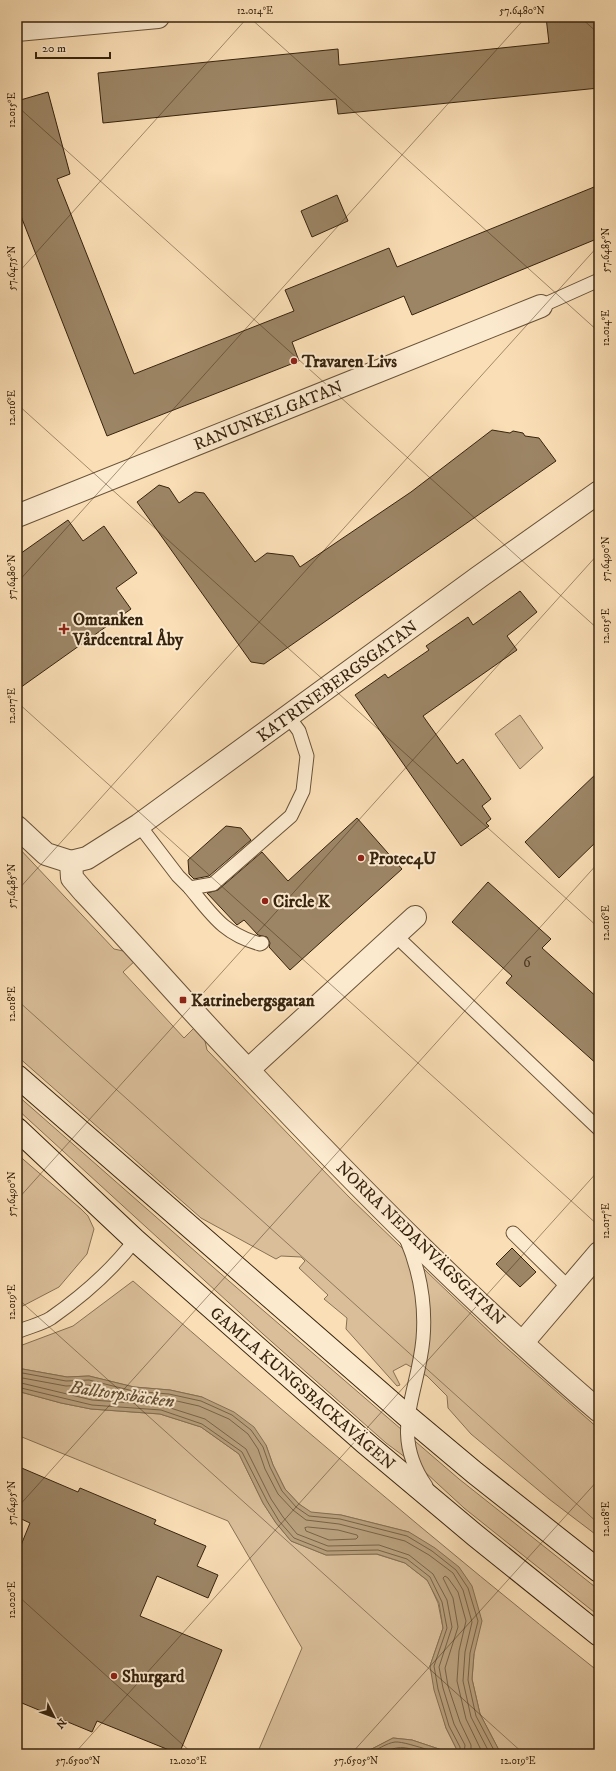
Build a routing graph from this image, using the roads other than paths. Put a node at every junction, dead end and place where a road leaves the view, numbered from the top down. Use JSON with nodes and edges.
{"nodes":[{"id":1,"x":158,"y":17,"type":"edge"},
{"id":2,"x":17,"y":30,"type":"edge"},
{"id":3,"x":599,"y":280,"type":"edge"},
{"id":4,"x":541,"y":306,"type":"joint"},
{"id":5,"x":599,"y":492,"type":"edge"},
{"id":6,"x":17,"y":516,"type":"edge"},
{"id":7,"x":288,"y":716,"type":"junction"},
{"id":8,"x":139,"y":825,"type":"junction"},
{"id":9,"x":17,"y":827,"type":"edge"},
{"id":10,"x":70,"y":862,"type":"junction"},
{"id":11,"x":190,"y":888,"type":"junction"},
{"id":12,"x":415,"y":917,"type":"dead end"},
{"id":13,"x":395,"y":935,"type":"junction"},
{"id":14,"x":262,"y":942,"type":"dead end"},
{"id":15,"x":248,"y":1070,"type":"junction"},
{"id":16,"x":17,"y":1076,"type":"edge"},
{"id":17,"x":17,"y":1129,"type":"edge"},
{"id":18,"x":599,"y":1129,"type":"edge"},
{"id":19,"x":402,"y":1229,"type":"junction"},
{"id":20,"x":512,"y":1233,"type":"dead end"},
{"id":21,"x":135,"y":1240,"type":"junction"},
{"id":22,"x":599,"y":1253,"type":"edge"},
{"id":23,"x":569,"y":1288,"type":"junction"},
{"id":24,"x":17,"y":1332,"type":"edge"},
{"id":25,"x":523,"y":1342,"type":"junction"},
{"id":26,"x":599,"y":1410,"type":"edge"},
{"id":27,"x":408,"y":1416,"type":"junction"},
{"id":28,"x":441,"y":1507,"type":"junction"},
{"id":29,"x":599,"y":1571,"type":"edge"},
{"id":30,"x":599,"y":1634,"type":"edge"}],
"edges":[{"from":1,"to":2,"type":"street"},
{"from":3,"to":4,"type":"lane"},
{"from":4,"to":6,"type":"street","name":"RANUNKELGATAN"},
{"from":5,"to":7,"type":"street","name":"KATRINEBERGSGATAN"},
{"from":7,"to":8,"type":"street","name":"KATRINEBERGSGATAN"},
{"from":7,"to":11,"type":"lane"},
{"from":8,"to":10,"type":"street","name":"KATRINEBERGSGATAN"},
{"from":8,"to":11,"type":"lane"},
{"from":9,"to":10,"type":"street"},
{"from":10,"to":15,"type":"street","name":"NORRA NEDANVÄGSGATAN"},
{"from":11,"to":14,"type":"lane"},
{"from":12,"to":13,"type":"street"},
{"from":13,"to":15,"type":"street"},
{"from":13,"to":18,"type":"lane"},
{"from":15,"to":19,"type":"street","name":"NORRA NEDANVÄGSGATAN"},
{"from":16,"to":27,"type":"street"},
{"from":17,"to":21,"type":"street","name":"GAMLA KUNGSBACKAVÄGEN"},
{"from":19,"to":25,"type":"street","name":"NORRA NEDANVÄGSGATAN"},
{"from":19,"to":27,"type":"lane"},
{"from":20,"to":23,"type":"lane"},
{"from":21,"to":24,"type":"lane"},
{"from":21,"to":28,"type":"street","name":"GAMLA KUNGSBACKAVÄGEN"},
{"from":22,"to":23,"type":"street"},
{"from":23,"to":25,"type":"street"},
{"from":25,"to":26,"type":"street","name":"NORRA NEDANVÄGSGATAN"},
{"from":27,"to":28,"type":"lane"},
{"from":27,"to":29,"type":"street"},
{"from":28,"to":30,"type":"street","name":"GAMLA KUNGSBACKAVÄGEN"}]}
